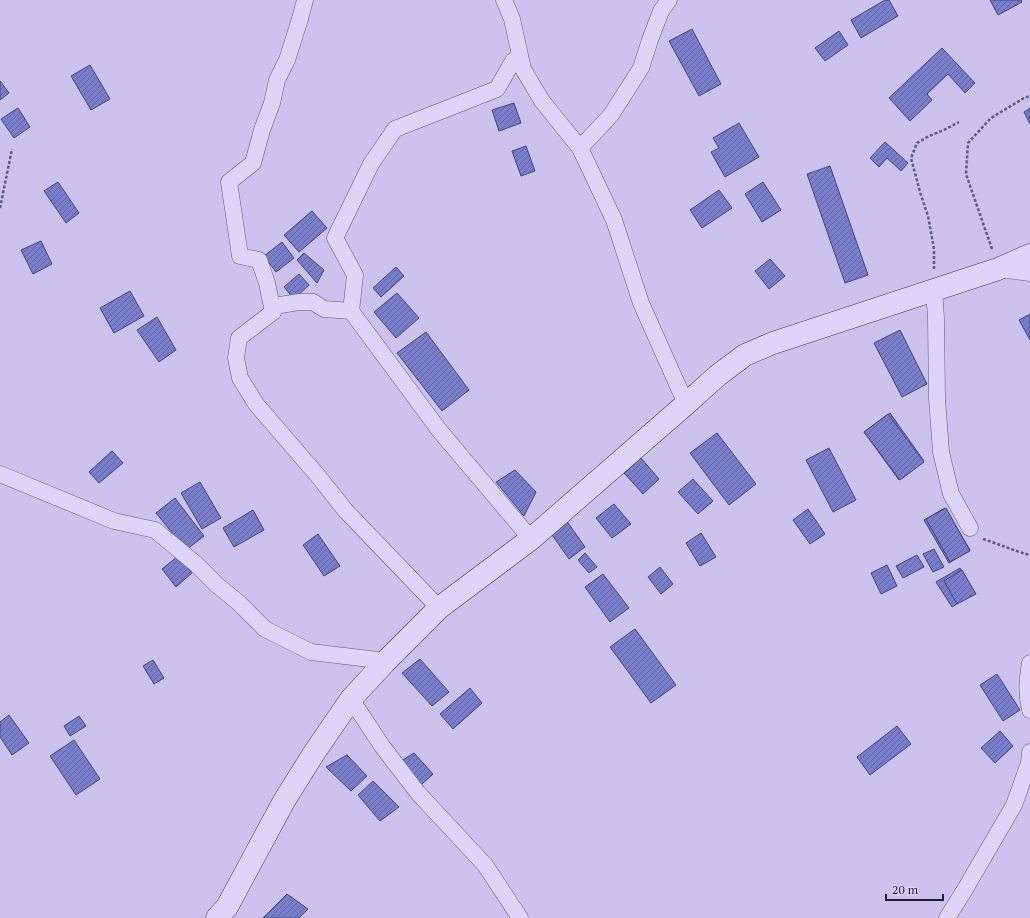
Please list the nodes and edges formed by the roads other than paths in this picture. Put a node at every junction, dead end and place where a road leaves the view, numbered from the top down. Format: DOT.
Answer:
graph roads {
  1 [pos="305,0"];
  2 [pos="504,0"];
  3 [pos="669,0"];
  4 [pos="513,61"];
  5 [pos="580,148"];
  6 [pos="1030,255"];
  7 [pos="998,269"];
  8 [pos="1030,273"];
  9 [pos="934,290"];
  10 [pos="351,311"];
  11 [pos="274,312"];
  12 [pos="686,404"];
  13 [pos="0,474"];
  14 [pos="970,528"];
  15 [pos="531,538"];
  16 [pos="439,608"];
  17 [pos="386,660"];
  18 [pos="1030,664"];
  19 [pos="351,700"];
  20 [pos="1030,710"];
  21 [pos="1030,752"];
  22 [pos="217,918"];
  23 [pos="520,918"];
  24 [pos="947,918"];
  1 -- 11 [label="street"];
  2 -- 5 [label="street"];
  3 -- 5 [label="street"];
  4 -- 10 [label="street"];
  5 -- 12 [label="street"];
  6 -- 7 [label="street"];
  7 -- 8 [label="street"];
  7 -- 9 [label="street"];
  9 -- 12 [label="street"];
  9 -- 14 [label="street"];
  10 -- 11 [label="street"];
  10 -- 15 [label="street"];
  11 -- 16 [label="street"];
  12 -- 15 [label="street"];
  13 -- 17 [label="street"];
  15 -- 16 [label="street"];
  16 -- 17 [label="street"];
  17 -- 19 [label="street"];
  18 -- 20 [label="street"];
  19 -- 22 [label="street"];
  19 -- 23 [label="street"];
  21 -- 24 [label="street"];
}
